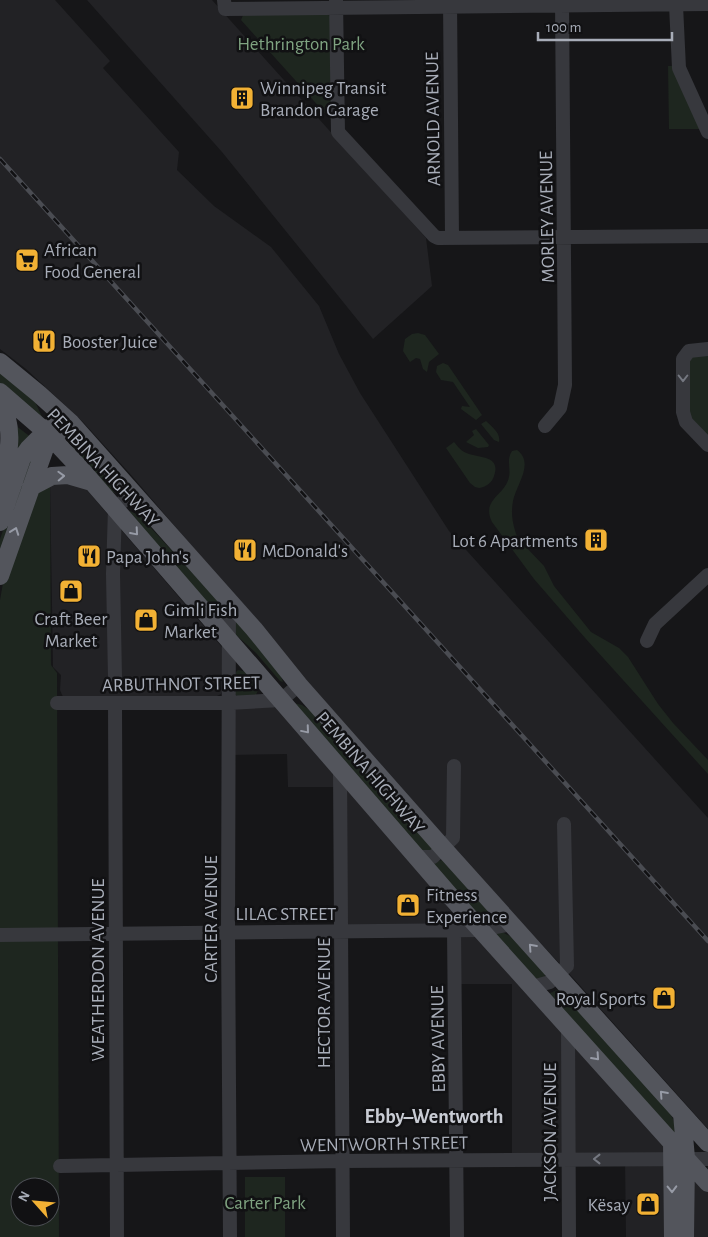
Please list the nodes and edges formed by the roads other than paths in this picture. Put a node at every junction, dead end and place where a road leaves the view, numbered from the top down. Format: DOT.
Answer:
graph roads {
  1 [pos="562,3"];
  2 [pos="224,4"];
  3 [pos="336,4"];
  4 [pos="450,4"];
  5 [pos="708,4"];
  6 [pos="674,5"];
  7 [pos="708,132"];
  8 [pos="708,236"];
  9 [pos="565,237"];
  10 [pos="452,238"];
  11 [pos="708,349"];
  12 [pos="0,362"];
  13 [pos="0,392"];
  14 [pos="0,402"];
  15 [pos="66,418"];
  16 [pos="545,426"];
  17 [pos="49,436"];
  18 [pos="708,445"];
  19 [pos="92,482"];
  20 [pos="31,487"];
  21 [pos="134,492"];
  22 [pos="0,493"];
  23 [pos="115,508"];
  24 [pos="0,522"];
  25 [pos="708,575"];
  26 [pos="0,576"];
  27 [pos="229,601"];
  28 [pos="229,639"];
  29 [pos="647,641"];
  30 [pos="115,678"];
  31 [pos="299,685"];
  32 [pos="281,700"];
  33 [pos="58,703"];
  34 [pos="228,703"];
  35 [pos="115,704"];
  36 [pos="454,766"];
  37 [pos="340,769"];
  38 [pos="564,824"];
  39 [pos="443,848"];
  40 [pos="417,857"];
  41 [pos="512,924"];
  42 [pos="454,930"];
  43 [pos="481,930"];
  44 [pos="341,931"];
  45 [pos="228,932"];
  46 [pos="116,934"];
  47 [pos="0,935"];
  48 [pos="557,975"];
  49 [pos="532,987"];
  50 [pos="568,1026"];
  51 [pos="682,1114"];
  52 [pos="708,1143"];
  53 [pos="679,1158"];
  54 [pos="568,1159"];
  55 [pos="708,1159"];
  56 [pos="343,1161"];
  57 [pos="456,1161"];
  58 [pos="230,1163"];
  59 [pos="117,1165"];
  60 [pos="60,1166"];
  61 [pos="708,1183"];
  62 [pos="117,1237"];
  63 [pos="230,1237"];
  64 [pos="343,1237"];
  65 [pos="457,1237"];
  66 [pos="569,1237"];
  67 [pos="673,1237"];
  68 [pos="685,1237"];
  1 -- 4 [label="street"];
  1 -- 6 [label="street"];
  1 -- 9 [label="street, MORLEY AVENUE"];
  2 -- 3 [label="street"];
  3 -- 4 [label="street"];
  3 -- 10 [label="street"];
  4 -- 10 [label="street, ARNOLD AVENUE"];
  5 -- 6 [label="street"];
  6 -- 7 [label="street"];
  8 -- 9 [label="street"];
  9 -- 10 [label="street"];
  9 -- 16 [label="street, MORLEY AVENUE"];
  11 -- 18 [label="street, one-way"];
  12 -- 15 [label="main road, PEMBINA HIGHWAY"];
  13 -- 17 [label="main road, PEMBINA HIGHWAY"];
  14 -- 22 [label="main road"];
  15 -- 17 [label="main road"];
  15 -- 21 [label="main road, PEMBINA HIGHWAY"];
  17 -- 19 [label="main road, PEMBINA HIGHWAY"];
  17 -- 20 [label="main road"];
  17 -- 24 [label="main road"];
  20 -- 19 [label="main road, one-way"];
  19 -- 23 [label="main road, PEMBINA HIGHWAY"];
  26 -- 20 [label="main road, one-way"];
  21 -- 23 [label="street"];
  21 -- 27 [label="main road, PEMBINA HIGHWAY"];
  23 -- 28 [label="main road, PEMBINA HIGHWAY, one-way"];
  23 -- 30 [label="street"];
  25 -- 29 [label="street"];
  27 -- 28 [label="street, CARTER AVENUE"];
  27 -- 31 [label="main road, PEMBINA HIGHWAY"];
  28 -- 32 [label="main road, PEMBINA HIGHWAY"];
  28 -- 34 [label="street, CARTER AVENUE"];
  31 -- 32 [label="street, ARBUTHNOT STREET"];
  31 -- 39 [label="main road, PEMBINA HIGHWAY"];
  32 -- 34 [label="street, ARBUTHNOT STREET"];
  32 -- 37 [label="main road, PEMBINA HIGHWAY, one-way"];
  33 -- 35 [label="street, ARBUTHNOT STREET"];
  34 -- 35 [label="street, ARBUTHNOT STREET"];
  34 -- 45 [label="street, CARTER AVENUE"];
  35 -- 46 [label="street, WEATHERDON AVENUE"];
  36 -- 39 [label="street"];
  37 -- 40 [label="main road, PEMBINA HIGHWAY"];
  37 -- 44 [label="street, HECTOR AVENUE"];
  38 -- 48 [label="street"];
  39 -- 40 [label="street"];
  39 -- 41 [label="main road, PEMBINA HIGHWAY"];
  40 -- 43 [label="main road, PEMBINA HIGHWAY"];
  41 -- 43 [label="street, LILAC STREET"];
  48 -- 41 [label="main road, PEMBINA HIGHWAY, one-way"];
  42 -- 43 [label="street, LILAC STREET"];
  42 -- 44 [label="street, LILAC STREET"];
  42 -- 57 [label="street, EBBY AVENUE"];
  43 -- 49 [label="main road, PEMBINA HIGHWAY"];
  44 -- 45 [label="street, LILAC STREET"];
  44 -- 56 [label="street, HECTOR AVENUE"];
  45 -- 46 [label="street, LILAC STREET"];
  45 -- 58 [label="street, CARTER AVENUE"];
  46 -- 47 [label="street, LILAC STREET"];
  46 -- 59 [label="street, WEATHERDON AVENUE"];
  48 -- 49 [label="street"];
  51 -- 48 [label="main road, PEMBINA HIGHWAY, one-way"];
  49 -- 50 [label="main road, PEMBINA HIGHWAY"];
  50 -- 53 [label="main road, PEMBINA HIGHWAY, one-way"];
  50 -- 54 [label="street, JACKSON AVENUE"];
  51 -- 52 [label="main road, PEMBINA HIGHWAY"];
  51 -- 53 [label="main road"];
  53 -- 54 [label="street, WENTWORTH STREET, one-way"];
  53 -- 55 [label="street, WENTWORTH STREET"];
  53 -- 61 [label="main road"];
  53 -- 67 [label="main road, one-way"];
  53 -- 68 [label="main road"];
  54 -- 57 [label="street, WENTWORTH STREET"];
  54 -- 66 [label="street, JACKSON AVENUE"];
  56 -- 57 [label="street, WENTWORTH STREET"];
  56 -- 58 [label="street, WENTWORTH STREET"];
  56 -- 64 [label="street, HECTOR AVENUE"];
  57 -- 65 [label="street, EBBY AVENUE"];
  58 -- 59 [label="street, WENTWORTH STREET"];
  58 -- 63 [label="street, CARTER AVENUE"];
  59 -- 60 [label="street, WENTWORTH STREET"];
  59 -- 62 [label="street, WEATHERDON AVENUE"];
}
